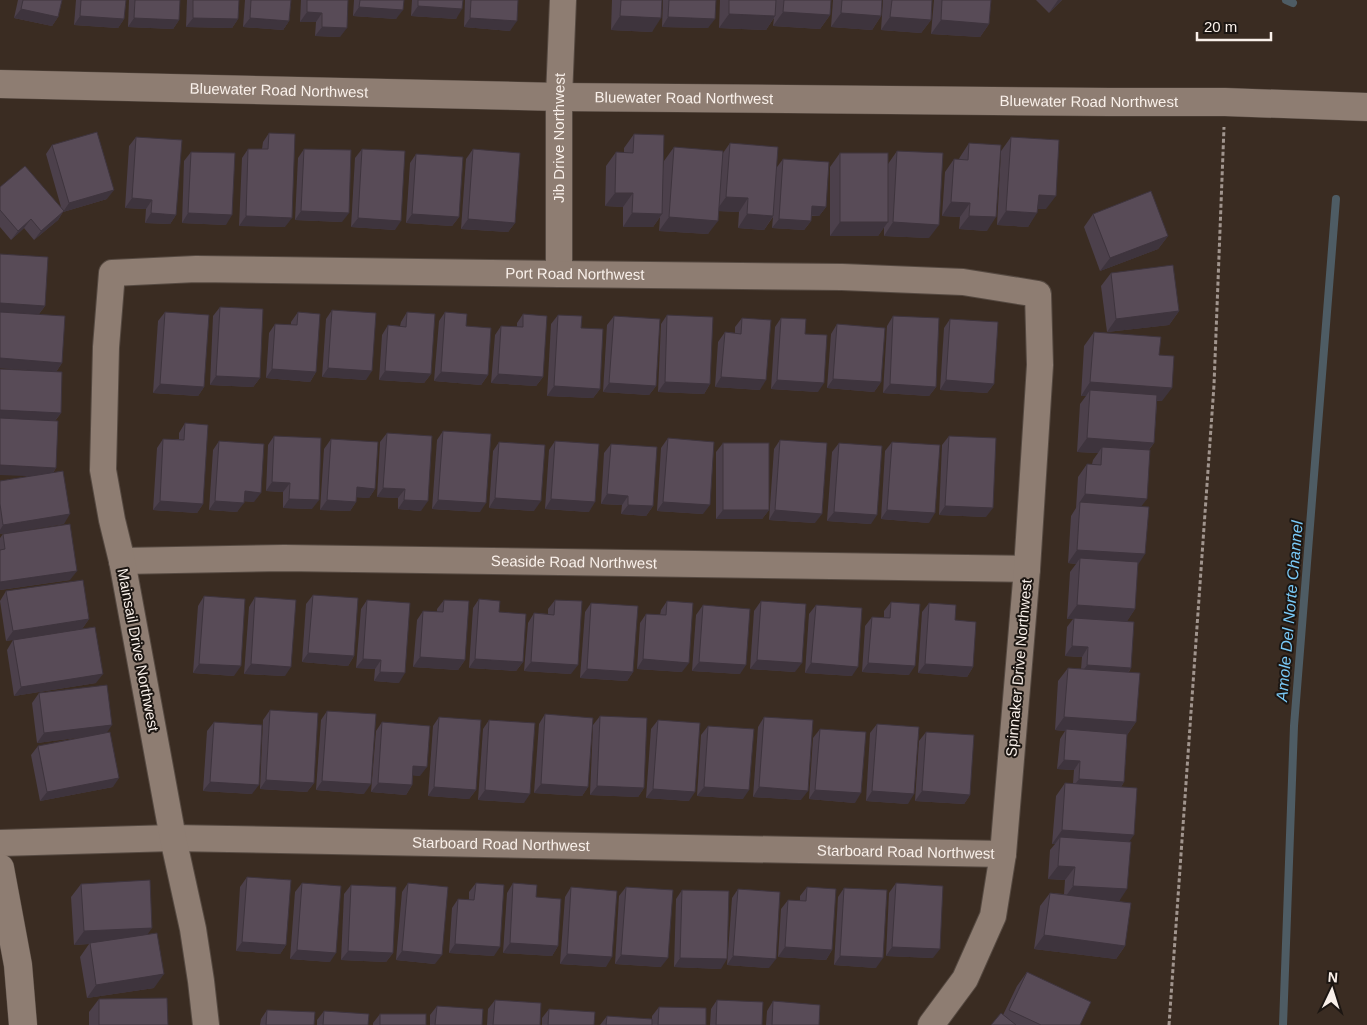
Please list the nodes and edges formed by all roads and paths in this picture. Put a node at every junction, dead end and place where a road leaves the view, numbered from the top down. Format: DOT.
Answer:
graph roads {
  1 [pos="563,0"];
  2 [pos="0,84"];
  3 [pos="559,97"];
  4 [pos="1225,102"];
  5 [pos="1367,107"];
  6 [pos="112,273"];
  7 [pos="559,274"];
  8 [pos="1038,294"];
  9 [pos="122,561"];
  10 [pos="1027,569"];
  11 [pos="173,838"];
  12 [pos="0,843"];
  13 [pos="1004,854"];
  14 [pos="0,868"];
  15 [pos="23,1025"];
  16 [pos="206,1025"];
  17 [pos="931,1025"];
  18 [pos="1169,1025"];
  1 -- 3 [label="street, Jib Drive Northwest"];
  2 -- 3 [label="street, Bluewater Road Northwest"];
  3 -- 4 [label="street, Bluewater Road Northwest"];
  3 -- 7 [label="street, Jib Drive Northwest"];
  4 -- 5 [label="street, Bluewater Road Northwest"];
  4 -- 18 [label="path"];
  6 -- 7 [label="street, Port Road Northwest"];
  6 -- 9 [label="street, Mainsail Drive Northwest"];
  7 -- 8 [label="street, Port Road Northwest"];
  8 -- 10 [label="street, Spinnaker Drive Northwest"];
  9 -- 10 [label="street, Seaside Road Northwest"];
  9 -- 11 [label="street, Mainsail Drive Northwest"];
  10 -- 13 [label="street, Spinnaker Drive Northwest"];
  11 -- 12 [label="street, Starboard Road Northwest"];
  11 -- 13 [label="street, Starboard Road Northwest"];
  11 -- 16 [label="street, Mainsail Drive Northwest"];
  13 -- 17 [label="street, Spinnaker Drive Northwest"];
  14 -- 15 [label="street"];
}
